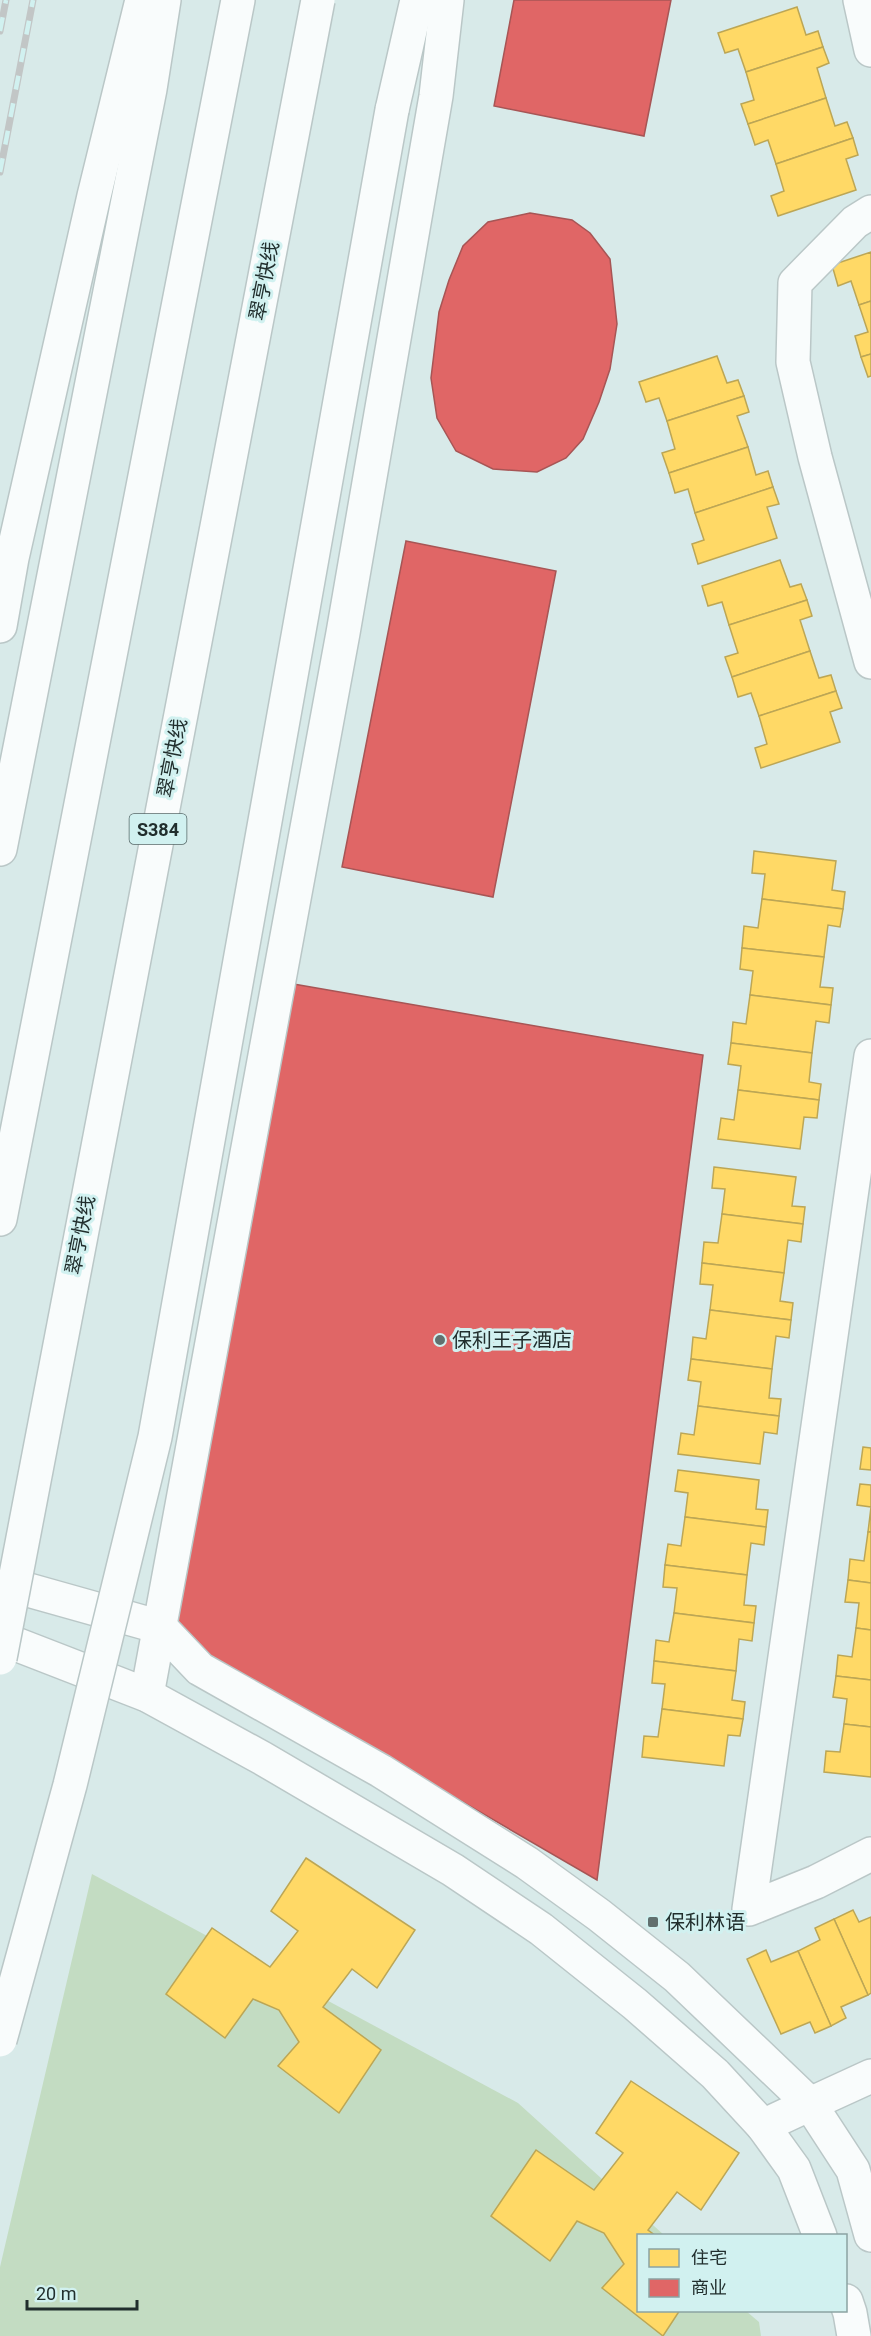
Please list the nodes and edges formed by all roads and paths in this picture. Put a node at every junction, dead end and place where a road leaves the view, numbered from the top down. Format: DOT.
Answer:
graph roads {
  1 [pos="142,0"];
  2 [pos="164,0"];
  3 [pos="238,0"];
  4 [pos="318,0"];
  5 [pos="417,0"];
  6 [pos="447,0"];
  7 [pos="860,0"];
  8 [pos="871,50"];
  9 [pos="871,212"];
  10 [pos="0,626"];
  11 [pos="871,662"];
  12 [pos="0,849"];
  13 [pos="871,1056"];
  14 [pos="0,1219"];
  15 [pos="0,1582"];
  16 [pos="160,1627"];
  17 [pos="0,1638"];
  18 [pos="0,1658"];
  19 [pos="147,1695"];
  20 [pos="871,1854"];
  21 [pos="0,2040"];
  22 [pos="871,2076"];
  23 [pos="810,2104"];
  24 [pos="763,2126"];
  25 [pos="820,2234"];
  26 [pos="871,2235"];
  27 [pos="847,2304"];
  28 [pos="854,2336"];
  1 -- 10 [label="main road"];
  2 -- 12 [label="main road"];
  3 -- 14 [label="main road"];
  4 -- 18 [label="main road, 翠亨快线 / S384, bridge"];
  5 -- 21 [label="main road, bridge"];
  6 -- 16 [label="main road"];
  7 -- 8 [label="main road"];
  9 -- 11 [label="main road"];
  13 -- 20 [label="main road"];
  15 -- 16 [label="main road"];
  16 -- 19 [label="main road"];
  16 -- 23 [label="main road"];
  17 -- 19 [label="main road"];
  19 -- 24 [label="main road"];
  22 -- 23 [label="main road"];
  23 -- 24 [label="main road"];
  23 -- 26 [label="main road"];
  24 -- 25 [label="main road"];
  27 -- 28 [label="main road"];
}
